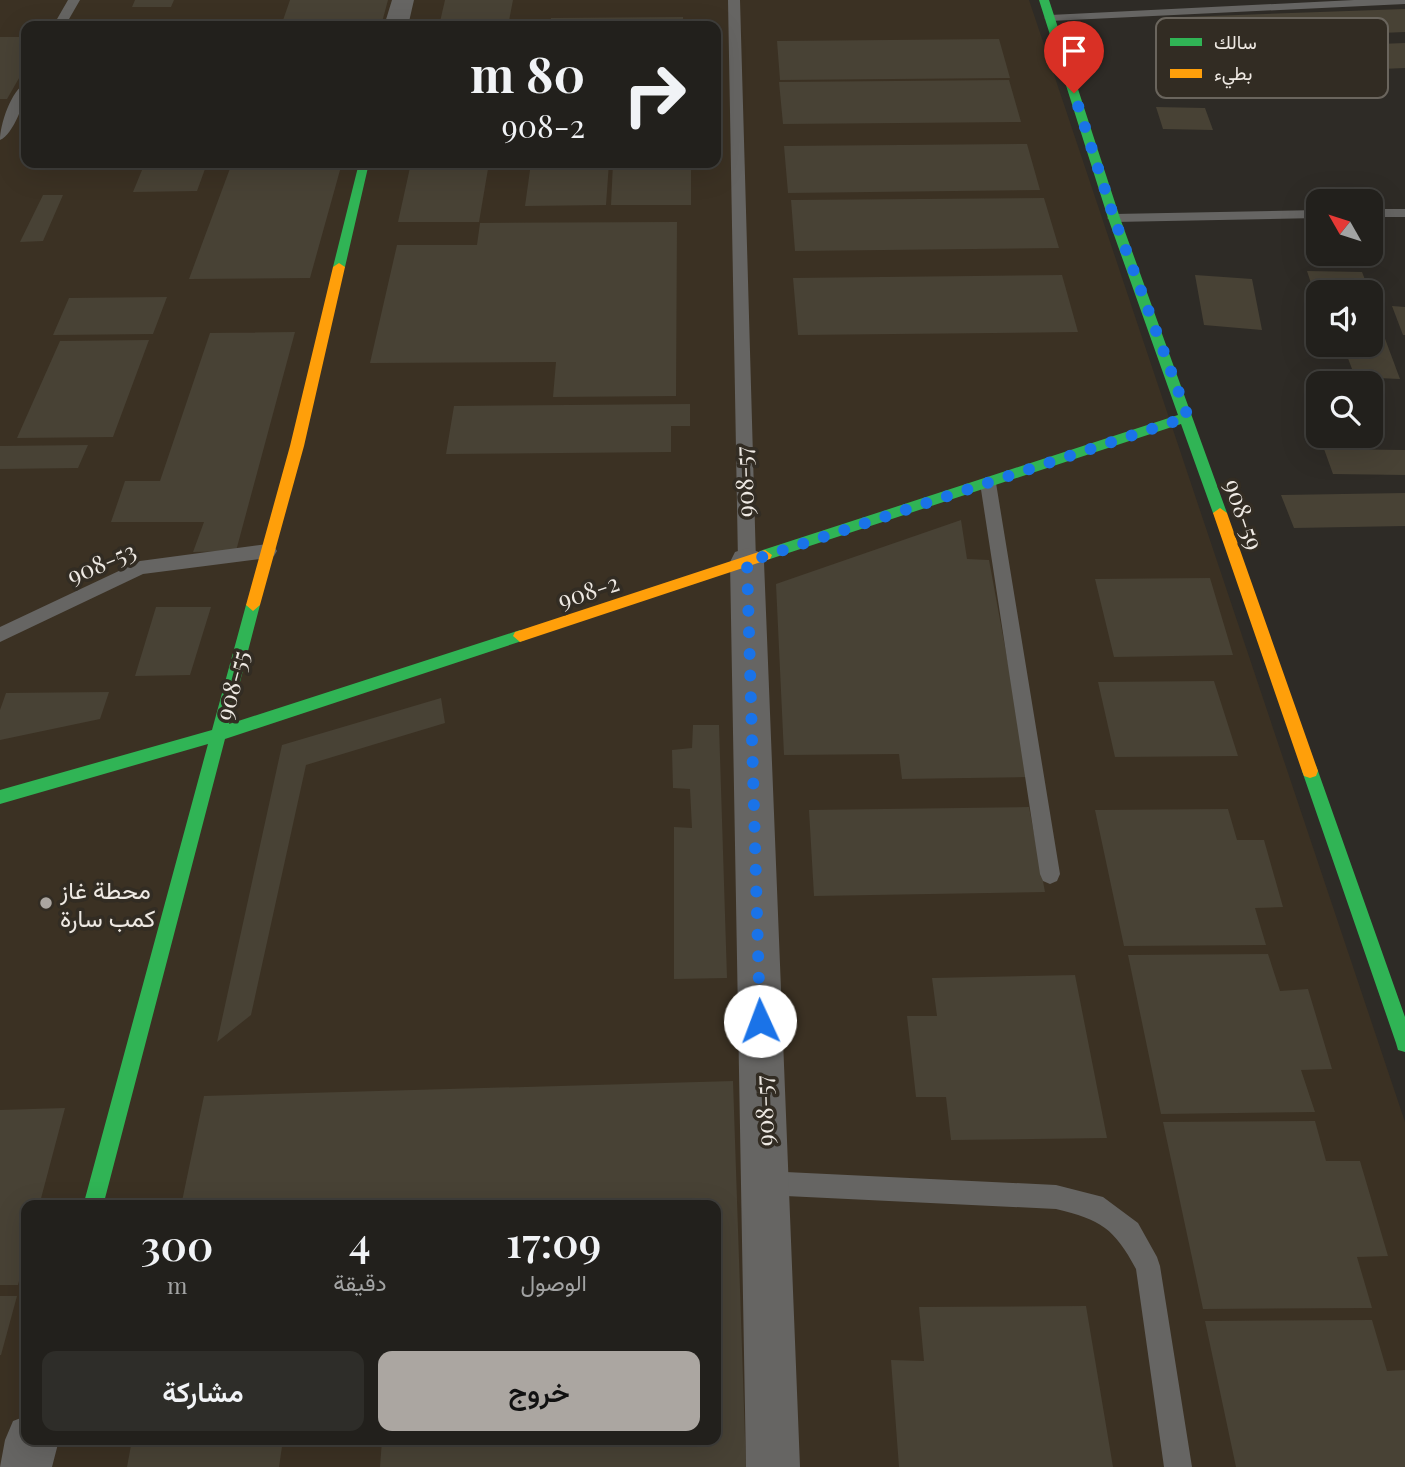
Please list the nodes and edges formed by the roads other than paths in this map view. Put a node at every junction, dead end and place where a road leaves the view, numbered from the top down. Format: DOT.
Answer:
graph roads {
  1 [pos="74,0"];
  2 [pos="403,0"];
  3 [pos="734,0"];
  4 [pos="1044,0"];
  5 [pos="1405,1"];
  6 [pos="1050,18"];
  7 [pos="63,21"];
  8 [pos="397,21"];
  9 [pos="21,96"];
  10 [pos="0,136"];
  11 [pos="363,168"];
  12 [pos="1405,213"];
  13 [pos="1306,214"];
  14 [pos="1383,214"];
  15 [pos="1114,218"];
  16 [pos="1188,417"];
  17 [pos="988,483"];
  18 [pos="268,551"];
  19 [pos="747,562"];
  20 [pos="0,635"];
  21 [pos="217,735"];
  22 [pos="0,797"];
  23 [pos="1050,874"];
  24 [pos="1405,1043"];
  25 [pos="765,1183"];
  26 [pos="95,1200"];
  27 [pos="31,1445"];
  28 [pos="25,1467"];
  29 [pos="773,1467"];
  30 [pos="1178,1467"];
  1 -- 7 [label="lane"];
  2 -- 8 [label="street"];
  3 -- 19 [label="lane, 908-57"];
  4 -- 6 [label="street, 908-59"];
  5 -- 6 [label="lane"];
  6 -- 15 [label="street, 908-59"];
  9 -- 10 [label="lane"];
  11 -- 18 [label="street, 908-55"];
  12 -- 14 [label="lane"];
  13 -- 15 [label="lane"];
  15 -- 16 [label="street, 908-59"];
  16 -- 17 [label="street, 908-2"];
  16 -- 24 [label="street, 908-59"];
  17 -- 19 [label="street, 908-2"];
  17 -- 23 [label="lane"];
  18 -- 20 [label="lane, 908-53"];
  18 -- 21 [label="street, 908-55"];
  19 -- 21 [label="street, 908-2"];
  19 -- 25 [label="street, 908-57"];
  21 -- 22 [label="street, 908-2"];
  21 -- 26 [label="street, 908-55"];
  25 -- 29 [label="street, 908-57"];
  25 -- 30 [label="lane"];
  27 -- 28 [label="street"];
}
